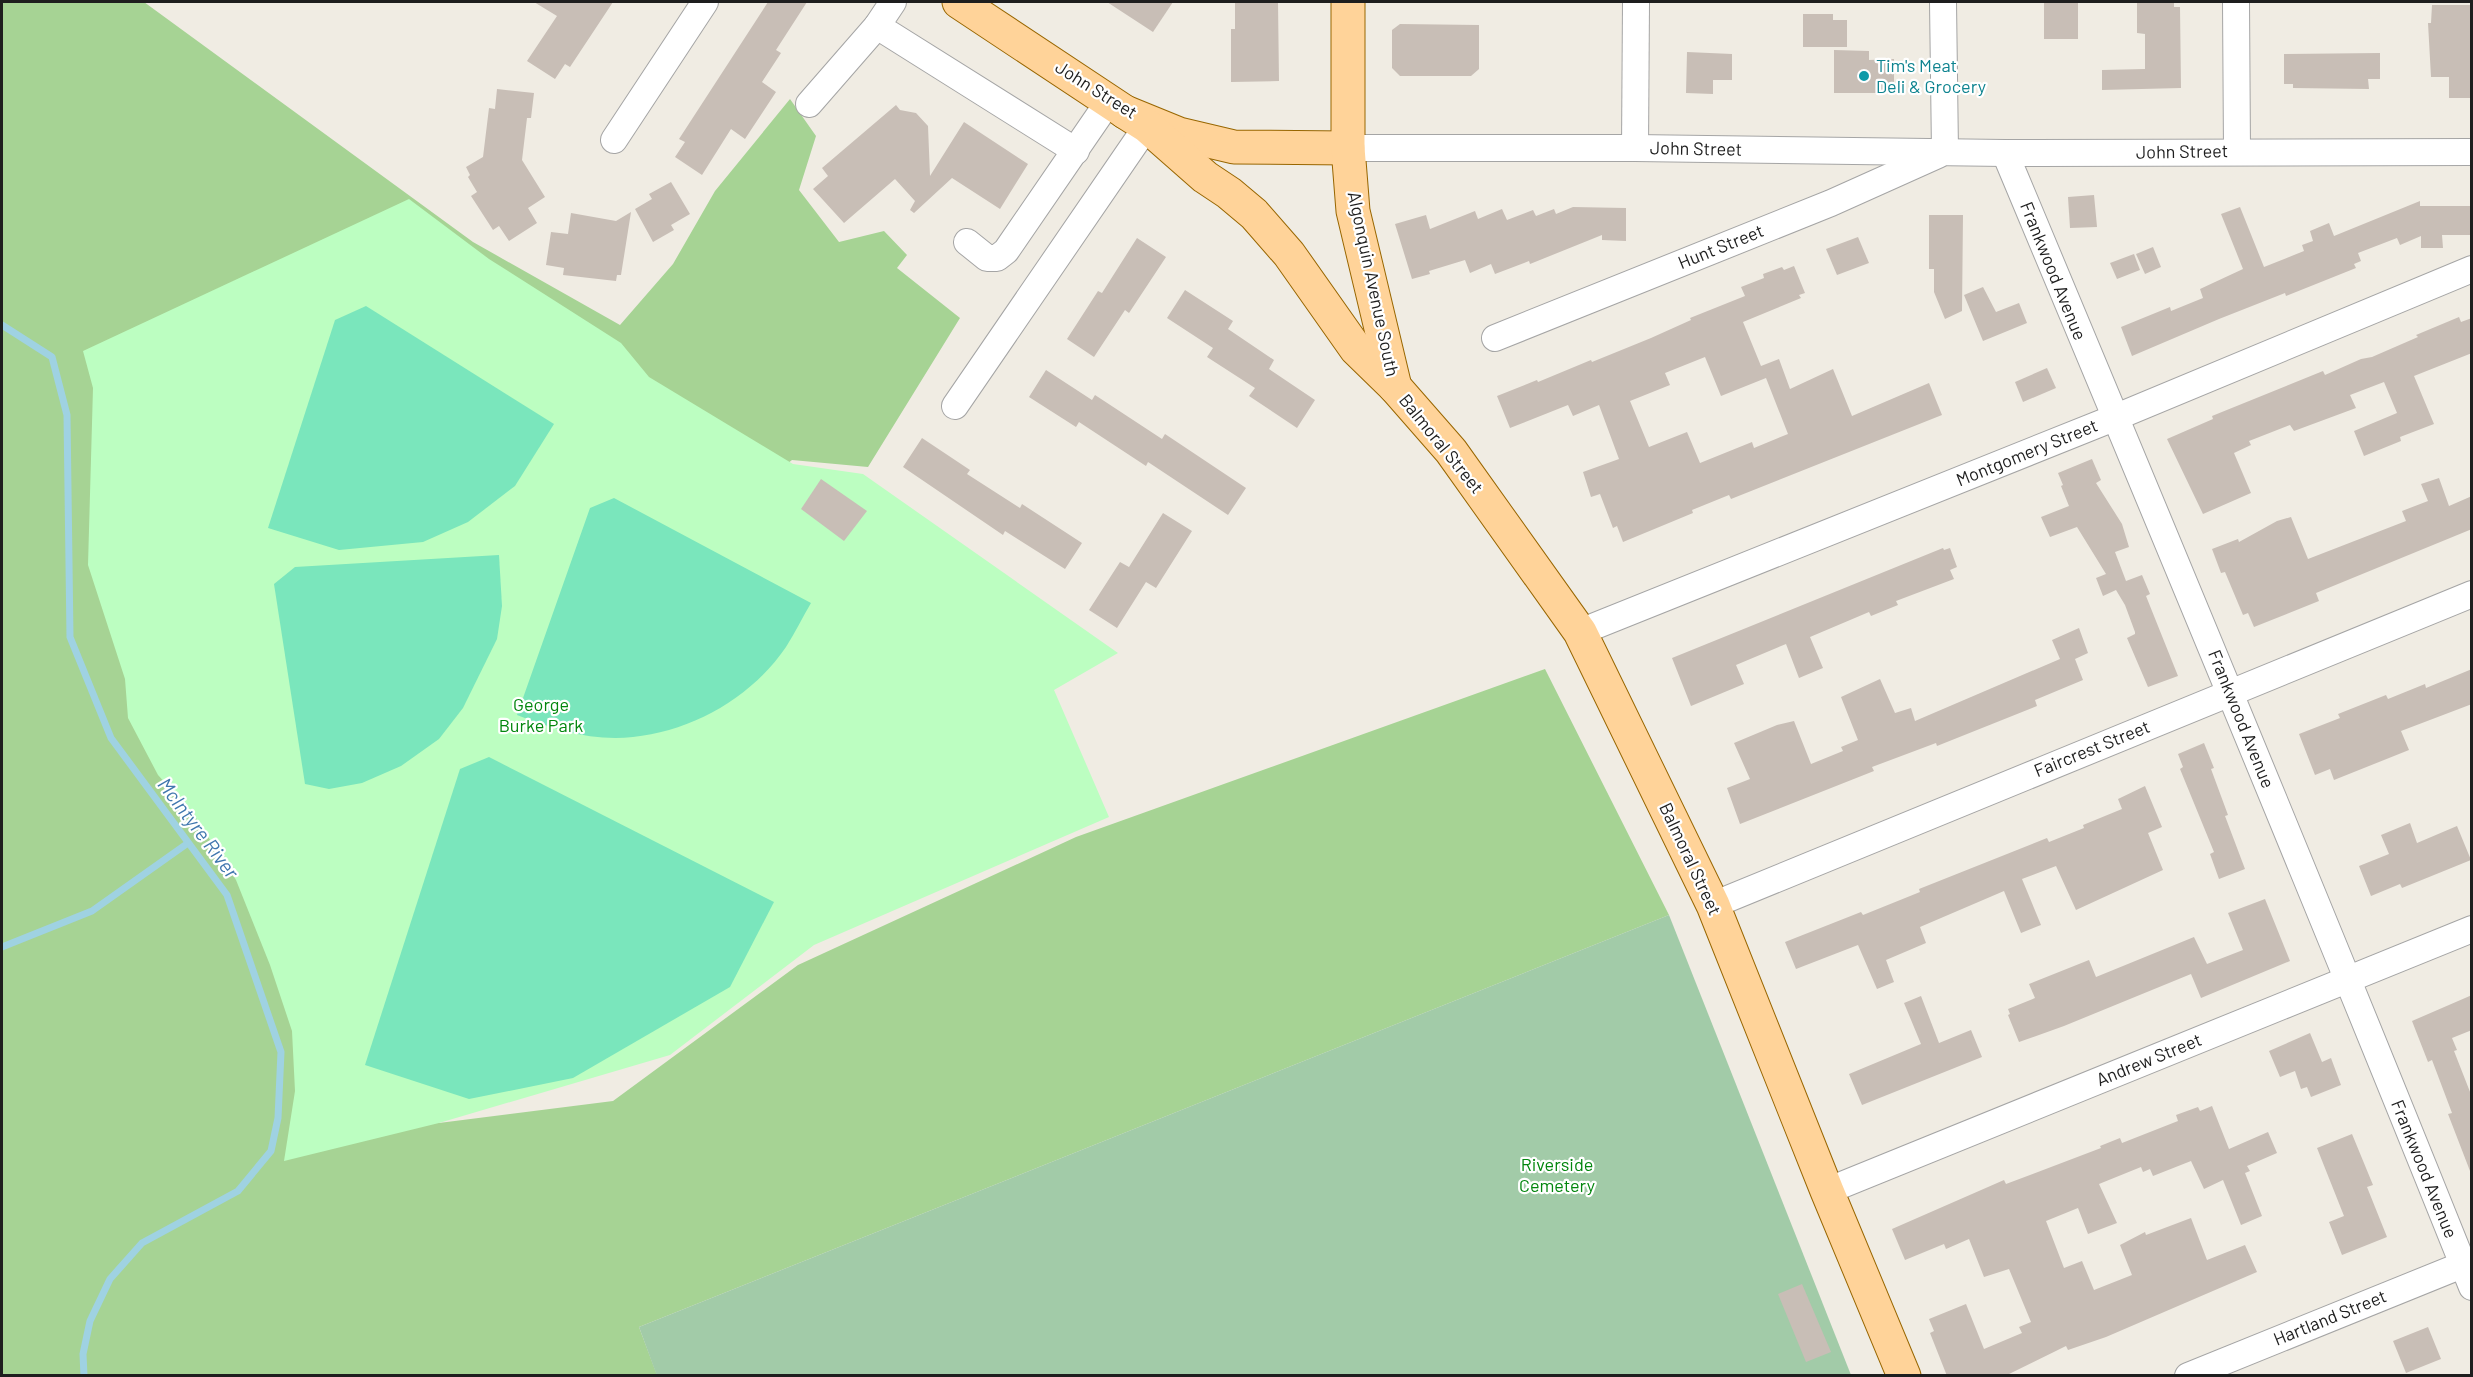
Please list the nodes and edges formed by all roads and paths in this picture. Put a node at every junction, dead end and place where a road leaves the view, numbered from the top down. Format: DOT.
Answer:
graph roads {
  1 [pos="705,2"];
  2 [pos="893,2"];
  3 [pos="959,2"];
  4 [pos="1348,2"];
  5 [pos="1636,2"];
  6 [pos="1942,2"];
  7 [pos="2236,2"];
  8 [pos="878,26"];
  9 [pos="809,104"];
  10 [pos="1127,113"];
  11 [pos="614,140"];
  12 [pos="1348,148"];
  13 [pos="1635,148"];
  14 [pos="1076,151"];
  15 [pos="2237,151"];
  16 [pos="1945,152"];
  17 [pos="2472,152"];
  18 [pos="2005,153"];
  19 [pos="966,242"];
  20 [pos="2472,269"];
  21 [pos="1495,338"];
  22 [pos="1395,387"];
  23 [pos="955,406"];
  24 [pos="2114,418"];
  25 [pos="2472,594"];
  26 [pos="1580,632"];
  27 [pos="2231,691"];
  28 [pos="1713,905"];
  29 [pos="2472,929"];
  30 [pos="2347,979"];
  31 [pos="1827,1191"];
  32 [pos="2469,1271"];
  33 [pos="1904,1376"];
  34 [pos="2188,1376"];
  1 -- 11 [label="street"];
  2 -- 8 [label="street"];
  3 -- 10 [label="main road, John Street"];
  4 -- 12 [label="main road, Algonquin Avenue South"];
  5 -- 13 [label="street"];
  6 -- 16 [label="street"];
  7 -- 15 [label="street"];
  8 -- 9 [label="street"];
  8 -- 14 [label="street"];
  10 -- 12 [label="main road, John Street"];
  10 -- 14 [label="street"];
  10 -- 22 [label="main road, Balmoral Street"];
  10 -- 23 [label="street"];
  12 -- 13 [label="street, John Street"];
  12 -- 22 [label="main road, Algonquin Avenue South"];
  13 -- 16 [label="street, John Street"];
  14 -- 19 [label="street"];
  15 -- 17 [label="street, John Street"];
  15 -- 18 [label="street, John Street"];
  16 -- 18 [label="street, John Street"];
  16 -- 21 [label="street, Hunt Street"];
  18 -- 24 [label="street, Frankwood Avenue"];
  20 -- 24 [label="street, Montgomery Street"];
  22 -- 26 [label="main road, Balmoral Street"];
  24 -- 26 [label="street, Montgomery Street"];
  24 -- 27 [label="street, Frankwood Avenue"];
  25 -- 27 [label="street, Faircrest Street"];
  26 -- 28 [label="main road, Balmoral Street"];
  27 -- 28 [label="street, Faircrest Street"];
  27 -- 30 [label="street, Frankwood Avenue"];
  28 -- 31 [label="main road, Balmoral Street"];
  29 -- 30 [label="street, Andrew Street"];
  30 -- 31 [label="street, Andrew Street"];
  30 -- 32 [label="street, Frankwood Avenue"];
  31 -- 33 [label="main road, Balmoral Street"];
  32 -- 34 [label="street, Hartland Street"];
}
